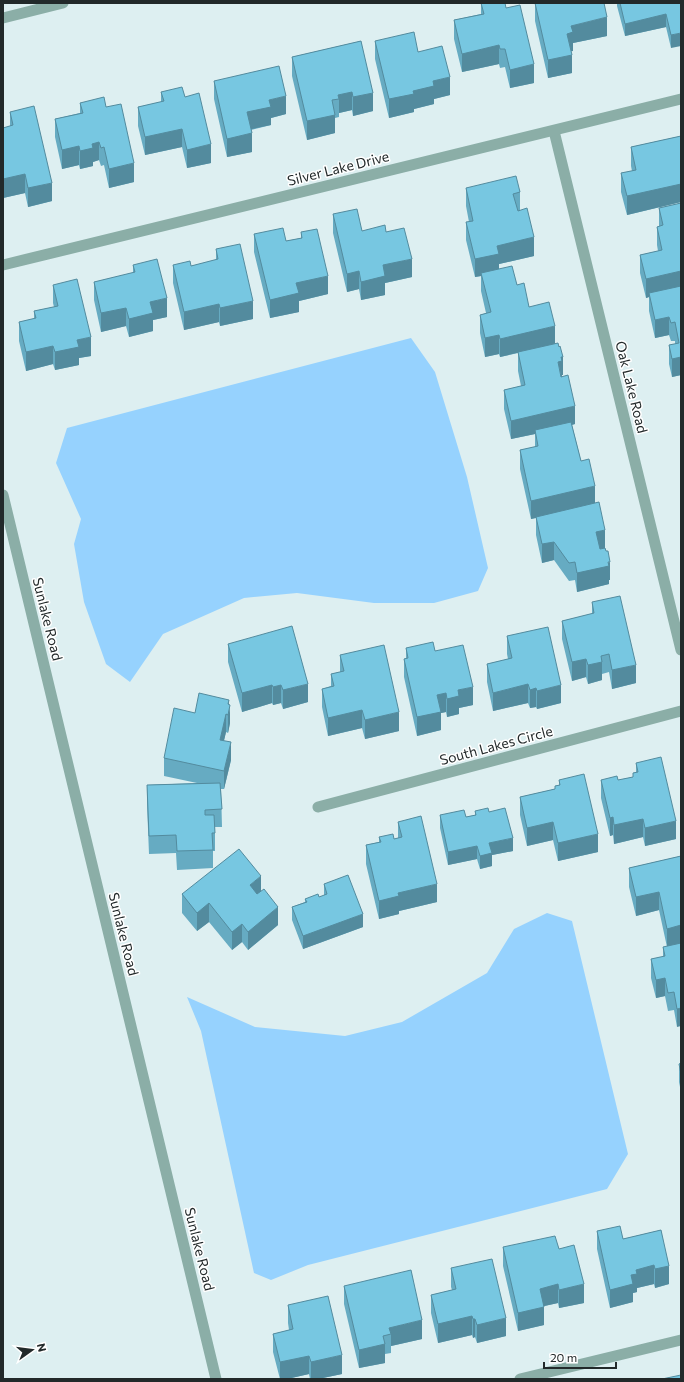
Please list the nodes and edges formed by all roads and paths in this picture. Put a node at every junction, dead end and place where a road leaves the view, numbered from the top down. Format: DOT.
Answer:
graph roads {
  1 [pos="63,3"];
  2 [pos="3,18"];
  3 [pos="681,99"];
  4 [pos="554,130"];
  5 [pos="3,266"];
  6 [pos="3,495"];
  7 [pos="681,650"];
  8 [pos="681,711"];
  9 [pos="318,807"];
  10 [pos="681,1340"];
  11 [pos="216,1379"];
  12 [pos="520,1379"];
  1 -- 2 [label="street"];
  3 -- 4 [label="street, Silver Lake Drive"];
  4 -- 5 [label="street, Silver Lake Drive"];
  4 -- 7 [label="street, Oak Lake Road"];
  6 -- 11 [label="street, Sunlake Road"];
  8 -- 9 [label="street, South Lakes Circle"];
  10 -- 12 [label="street"];
}
